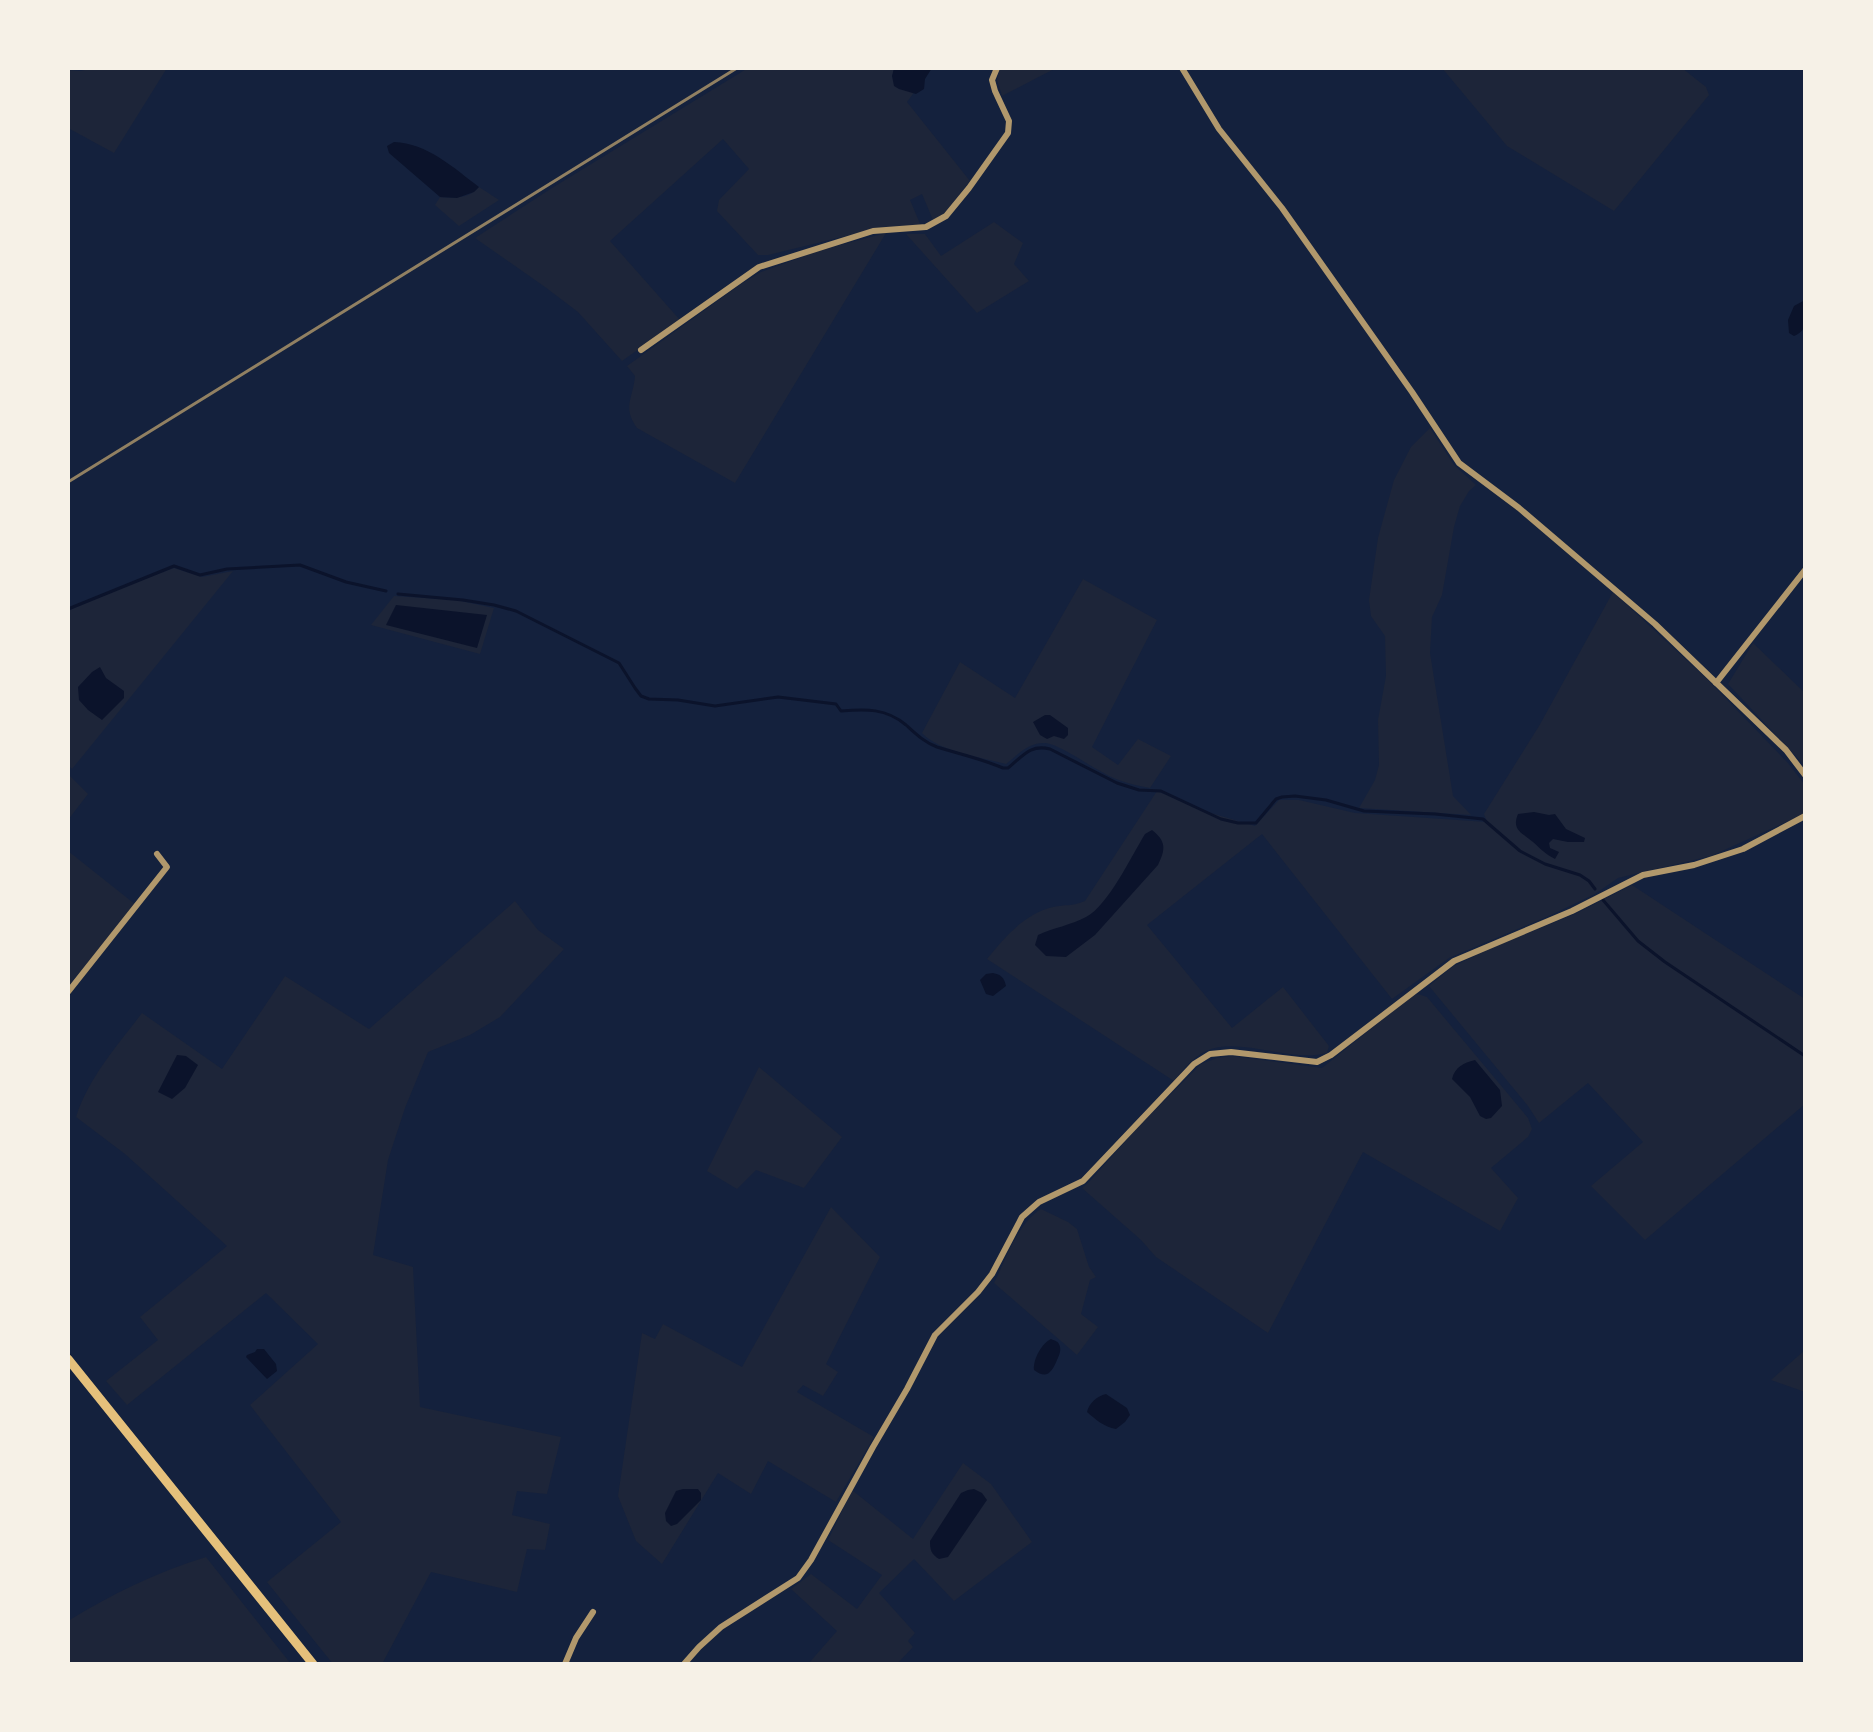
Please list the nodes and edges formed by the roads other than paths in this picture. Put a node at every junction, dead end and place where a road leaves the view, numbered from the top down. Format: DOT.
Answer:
graph roads {
  1 [pos="997,68"];
  2 [pos="1182,68"];
  3 [pos="641,350"];
  4 [pos="1805,570"];
  5 [pos="1716,683"];
  6 [pos="1805,775"];
  7 [pos="1805,816"];
  8 [pos="157,854"];
  9 [pos="68,992"];
  10 [pos="68,1359"];
  11 [pos="593,1612"];
  12 [pos="313,1664"];
  13 [pos="565,1664"];
  14 [pos="684,1664"];
  1 -- 3 [label="street"];
  2 -- 5 [label="street"];
  4 -- 5 [label="street"];
  5 -- 6 [label="street"];
  7 -- 14 [label="street"];
  8 -- 9 [label="street"];
  10 -- 12 [label="main road"];
  11 -- 13 [label="street"];
}
